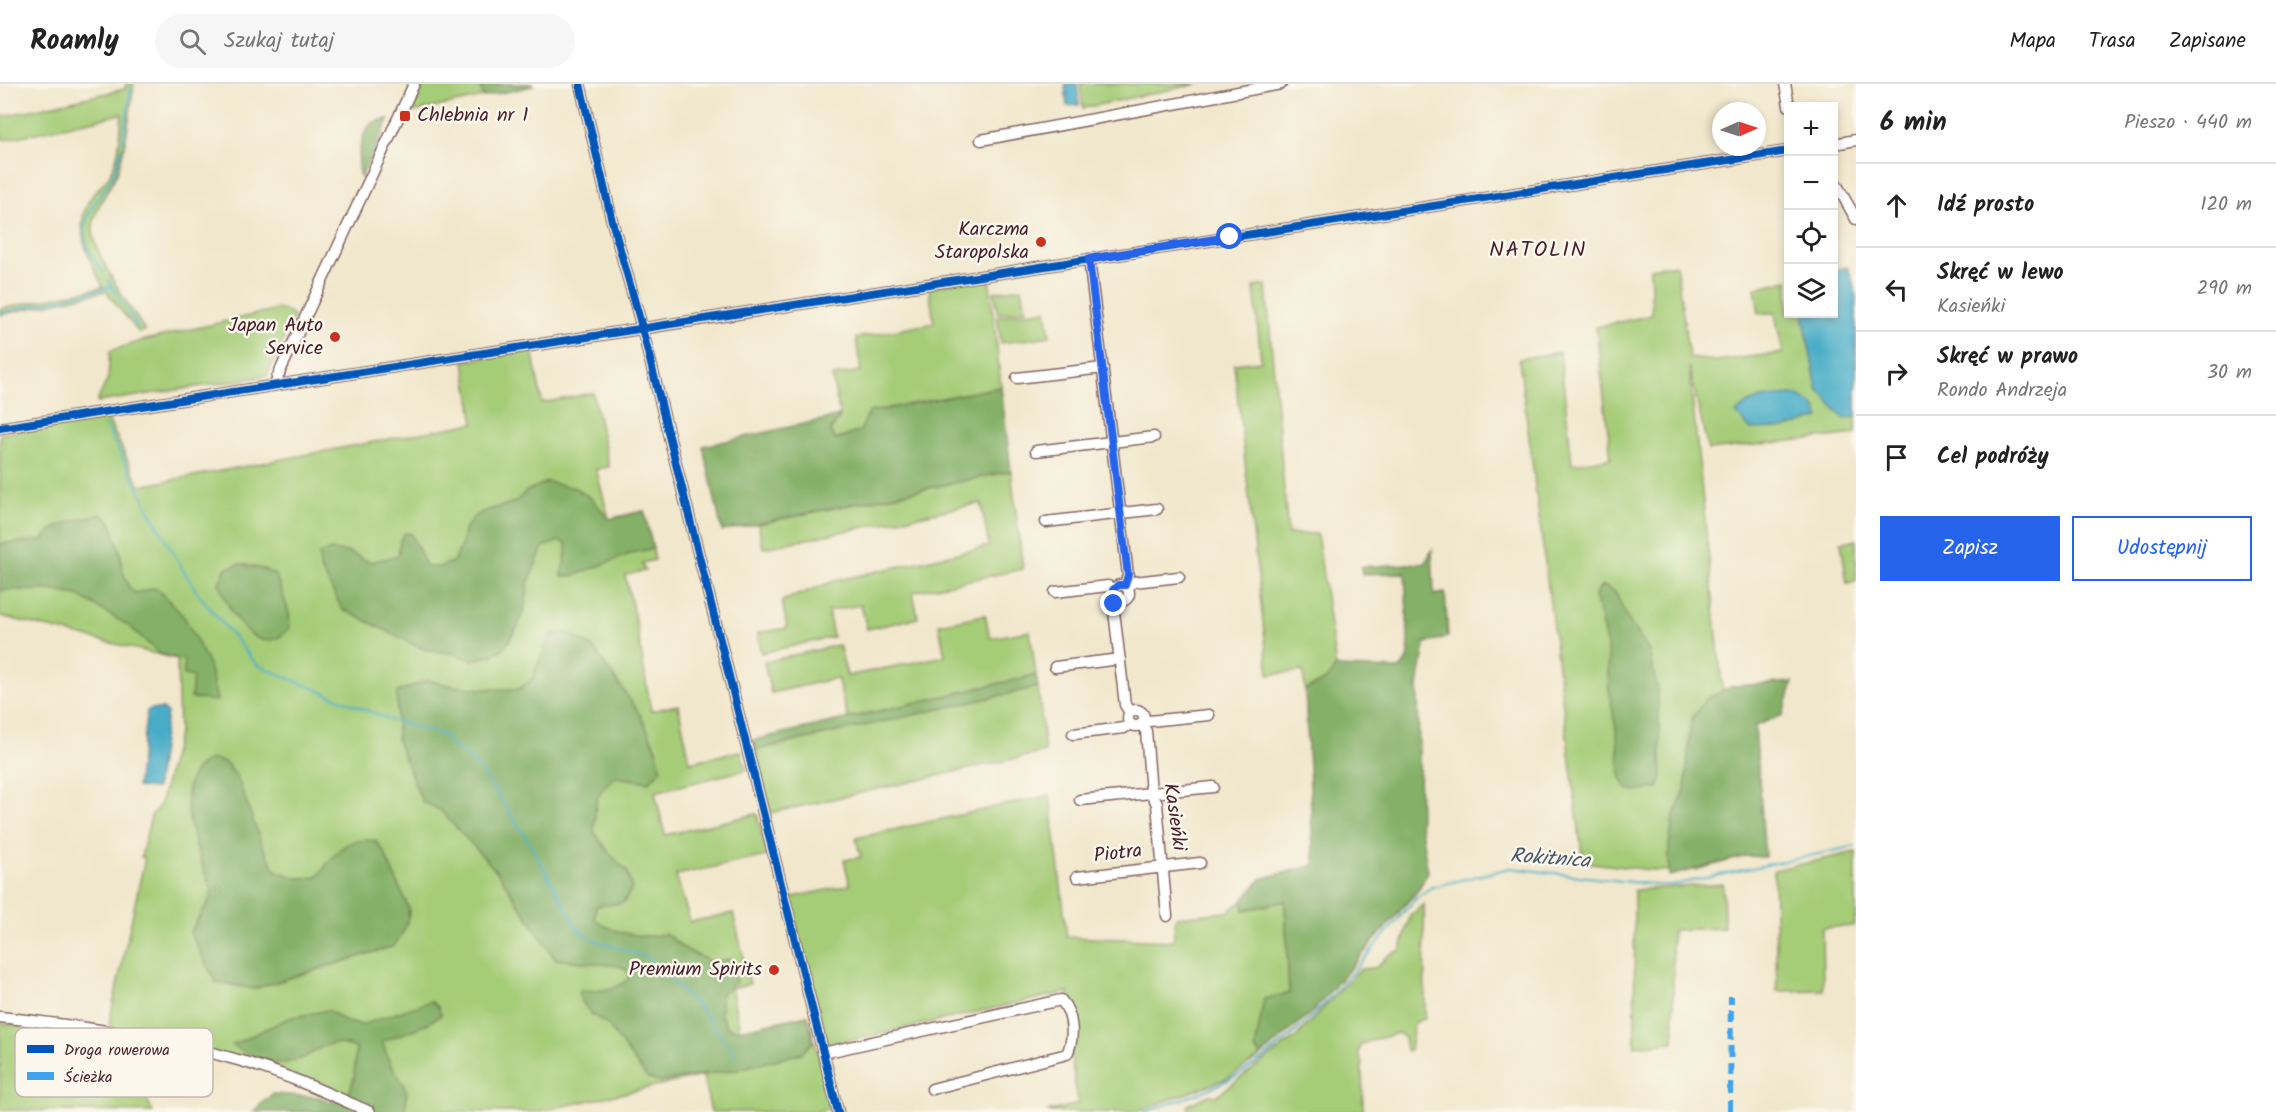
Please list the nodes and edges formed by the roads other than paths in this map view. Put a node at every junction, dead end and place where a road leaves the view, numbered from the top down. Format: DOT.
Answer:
graph roads {
  1 [pos="414,84"];
  2 [pos="580,84"];
  3 [pos="1281,84"];
  4 [pos="1785,84"];
  5 [pos="1788,102"];
  6 [pos="981,140"];
  7 [pos="1856,140"];
  8 [pos="1838,143"];
  9 [pos="1784,152"];
  10 [pos="1838,188"];
  11 [pos="1856,219"];
  12 [pos="1089,259"];
  13 [pos="642,328"];
  14 [pos="1103,368"];
  15 [pos="1017,378"];
  16 [pos="278,385"];
  17 [pos="0,428"];
  18 [pos="1154,437"];
  19 [pos="1111,441"];
  20 [pos="1036,451"];
  21 [pos="1157,508"];
  22 [pos="1120,513"];
  23 [pos="1046,522"];
  24 [pos="1179,577"];
  25 [pos="1126,586"];
  26 [pos="1055,592"];
  27 [pos="1115,595"];
  28 [pos="1120,659"];
  29 [pos="1055,667"];
  30 [pos="1209,715"];
  31 [pos="1138,723"];
  32 [pos="1072,734"];
  33 [pos="1213,786"];
  34 [pos="1151,792"];
  35 [pos="1080,800"];
  36 [pos="1200,863"];
  37 [pos="1163,867"];
  38 [pos="1077,877"];
  39 [pos="1167,916"];
  40 [pos="0,1017"];
  41 [pos="88,1028"];
  42 [pos="823,1053"];
  43 [pos="213,1054"];
  44 [pos="932,1089"];
  45 [pos="370,1112"];
  46 [pos="838,1112"];
  1 -- 16 [label="street"];
  2 -- 13 [label="street"];
  3 -- 6 [label="street"];
  4 -- 5 [label="street"];
  7 -- 8 [label="street"];
  9 -- 12 [label="street"];
  10 -- 11 [label="street"];
  12 -- 13 [label="street"];
  12 -- 14 [label="street"];
  13 -- 16 [label="street"];
  13 -- 42 [label="street"];
  14 -- 15 [label="street"];
  14 -- 19 [label="street"];
  16 -- 17 [label="street"];
  18 -- 19 [label="street"];
  19 -- 20 [label="street"];
  19 -- 22 [label="street"];
  21 -- 22 [label="street"];
  22 -- 23 [label="street"];
  22 -- 25 [label="street"];
  24 -- 25 [label="street"];
  25 -- 27 [label="street"];
  26 -- 27 [label="street"];
  27 -- 28 [label="street"];
  28 -- 29 [label="street"];
  28 -- 31 [label="street, Kasieńki"];
  30 -- 31 [label="street"];
  31 -- 32 [label="street"];
  31 -- 34 [label="street, Kasieńki"];
  33 -- 34 [label="street"];
  34 -- 35 [label="street"];
  34 -- 37 [label="street, Kasieńki"];
  36 -- 37 [label="street, Piotra"];
  37 -- 38 [label="street, Piotra"];
  37 -- 39 [label="street, Kasieńki"];
  40 -- 41 [label="street"];
  42 -- 44 [label="street"];
  42 -- 46 [label="street"];
  43 -- 45 [label="street"];
}
